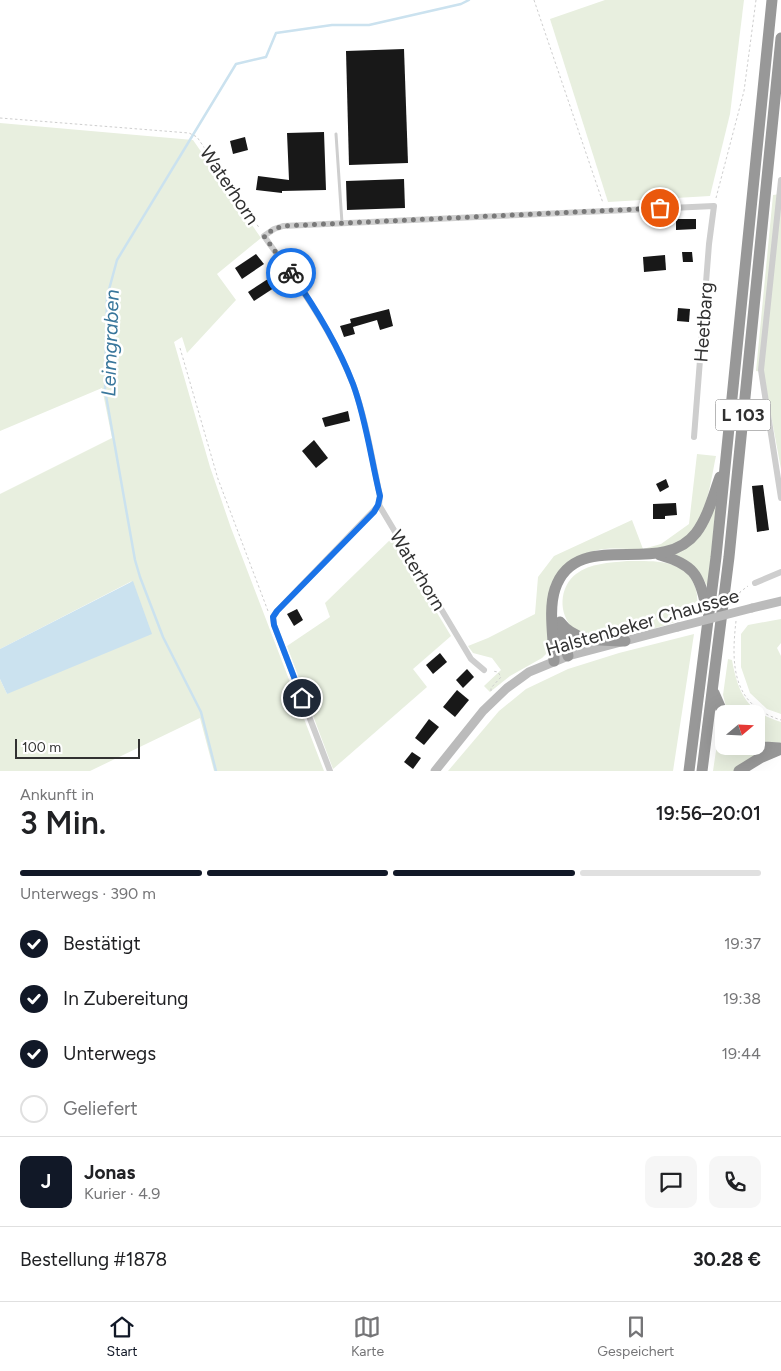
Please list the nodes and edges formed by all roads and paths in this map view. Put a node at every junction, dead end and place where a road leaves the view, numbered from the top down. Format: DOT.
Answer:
graph roads {
  1 [pos="534,0"];
  2 [pos="756,0"];
  3 [pos="772,0"];
  4 [pos="781,38"];
  5 [pos="0,118"];
  6 [pos="336,134"];
  7 [pos="781,180"];
  8 [pos="714,206"];
  9 [pos="606,211"];
  10 [pos="342,224"];
  11 [pos="264,236"];
  12 [pos="180,348"];
  13 [pos="694,438"];
  14 [pos="726,461"];
  15 [pos="781,498"];
  16 [pos="378,505"];
  17 [pos="657,554"];
  18 [pos="781,572"];
  19 [pos="755,583"];
  20 [pos="554,600"];
  21 [pos="781,601"];
  22 [pos="737,610"];
  23 [pos="273,617"];
  24 [pos="736,617"];
  25 [pos="709,618"];
  26 [pos="560,622"];
  27 [pos="625,641"];
  28 [pos="568,656"];
  29 [pos="554,661"];
  30 [pos="484,670"];
  31 [pos="498,672"];
  32 [pos="714,691"];
  33 [pos="492,692"];
  34 [pos="720,705"];
  35 [pos="781,720"];
  36 [pos="765,747"];
  37 [pos="781,749"];
  38 [pos="330,771"];
  39 [pos="435,771"];
  40 [pos="689,771"];
  41 [pos="702,771"];
  42 [pos="739,771"];
  1 -- 9 [label="path"];
  2 -- 8 [label="path"];
  3 -- 14 [label="highway, L 103"];
  4 -- 32 [label="highway, L 103"];
  5 -- 11 [label="path, Waterhorn"];
  6 -- 10 [label="lane"];
  7 -- 15 [label="street"];
  8 -- 9 [label="street"];
  8 -- 13 [label="street, Heetbarg"];
  9 -- 10 [label="street"];
  10 -- 11 [label="street"];
  11 -- 16 [label="street, Waterhorn"];
  12 -- 23 [label="path"];
  14 -- 17 [label="highway, L 103"];
  14 -- 25 [label="highway, L 103"];
  16 -- 23 [label="street"];
  16 -- 30 [label="street, Waterhorn"];
  17 -- 20 [label="highway, L 103"];
  17 -- 25 [label="highway, L 103"];
  18 -- 19 [label="street"];
  19 -- 22 [label="path"];
  20 -- 26 [label="highway"];
  20 -- 29 [label="highway, L 103"];
  21 -- 27 [label="main road, Halstenbeker Chaussee, bridge"];
  23 -- 38 [label="street"];
  24 -- 35 [label="path"];
  25 -- 40 [label="highway, L 103"];
  26 -- 27 [label="highway"];
  26 -- 28 [label="highway"];
  27 -- 28 [label="main road, Halstenbeker Chaussee"];
  28 -- 29 [label="main road, Halstenbeker Chaussee"];
  29 -- 39 [label="main road, Halstenbeker Chaussee"];
  31 -- 33 [label="path"];
  32 -- 34 [label="highway, L 103"];
  32 -- 41 [label="highway, L 103"];
  36 -- 37 [label="highway"];
  37 -- 42 [label="highway"];
}
